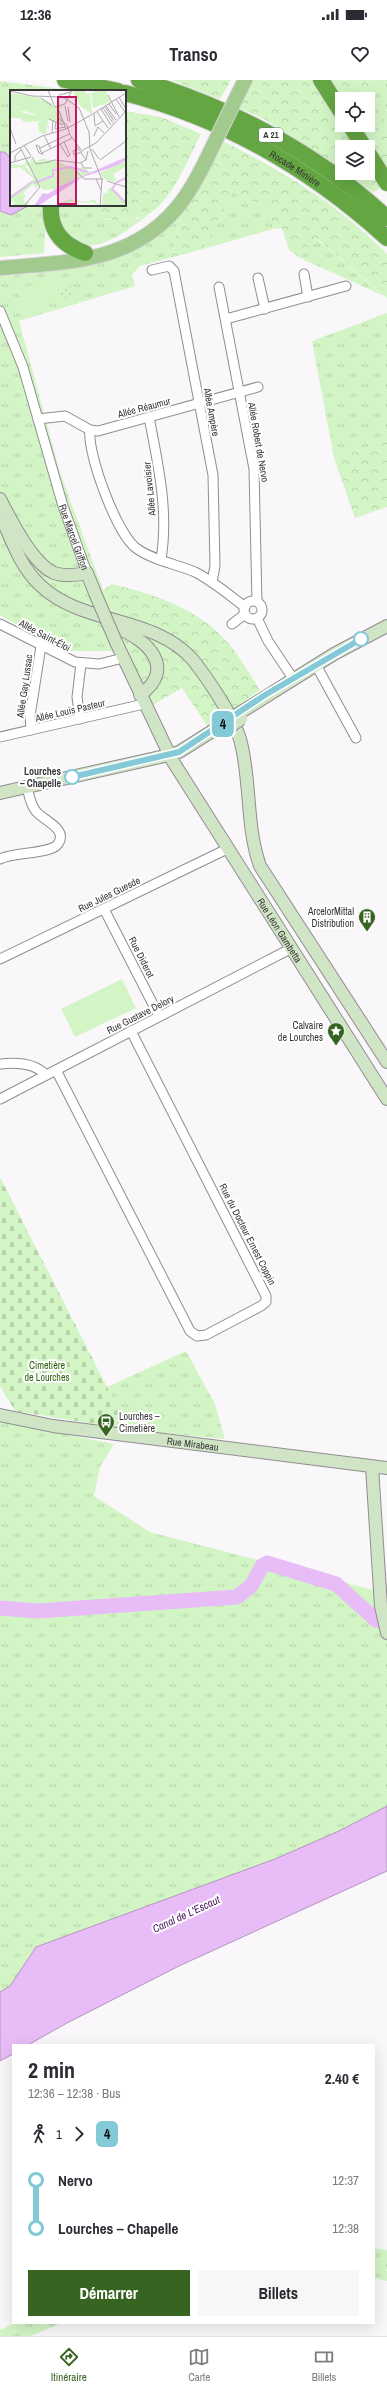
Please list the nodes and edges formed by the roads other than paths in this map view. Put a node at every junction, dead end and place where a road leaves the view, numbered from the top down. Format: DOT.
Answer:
graph roads {
  1 [pos="65,80"];
  2 [pos="139,80"];
  3 [pos="321,80"];
  4 [pos="239,85"];
  5 [pos="113,90"];
  6 [pos="126,93"];
  7 [pos="335,102"];
  8 [pos="126,105"];
  9 [pos="244,139"];
  10 [pos="207,151"];
  11 [pos="375,164"];
  12 [pos="387,183"];
  13 [pos="51,206"];
  14 [pos="387,218"];
  15 [pos="387,238"];
  16 [pos="85,253"];
  17 [pos="0,261"];
  18 [pos="0,268"];
  19 [pos="152,270"];
  20 [pos="304,274"];
  21 [pos="258,278"];
  22 [pos="346,286"];
  23 [pos="219,287"];
  24 [pos="308,297"];
  25 [pos="265,309"];
  26 [pos="0,311"];
  27 [pos="226,319"];
  28 [pos="258,387"];
  29 [pos="239,392"];
  30 [pos="199,404"];
  31 [pos="149,417"];
  32 [pos="38,419"];
  33 [pos="90,430"];
  34 [pos="0,499"];
  35 [pos="0,514"];
  36 [pos="0,524"];
  37 [pos="161,559"];
  38 [pos="88,573"];
  39 [pos="212,582"];
  40 [pos="257,602"];
  41 [pos="245,610"];
  42 [pos="257,618"];
  43 [pos="0,624"];
  44 [pos="232,624"];
  45 [pos="387,626"];
  46 [pos="41,646"];
  47 [pos="124,658"];
  48 [pos="81,664"];
  49 [pos="316,665"];
  50 [pos="294,680"];
  51 [pos="142,699"];
  52 [pos="80,719"];
  53 [pos="31,730"];
  54 [pos="0,737"];
  55 [pos="356,738"];
  56 [pos="171,758"];
  57 [pos="27,787"];
  58 [pos="0,793"];
  59 [pos="227,849"];
  60 [pos="0,859"];
  61 [pos="104,909"];
  62 [pos="290,949"];
  63 [pos="0,960"];
  64 [pos="160,1016"];
  65 [pos="131,1031"];
  66 [pos="387,1062"];
  67 [pos="0,1064"];
  68 [pos="56,1070"];
  69 [pos="46,1075"];
  70 [pos="0,1099"];
  71 [pos="387,1099"];
  72 [pos="0,1415"];
  73 [pos="372,1467"];
  74 [pos="387,1468"];
  75 [pos="387,1632"];
  1 -- 5 [label="highway"];
  2 -- 14 [label="highway, Rocade Minière / A 21"];
  3 -- 7 [label="highway"];
  4 -- 10 [label="main road"];
  6 -- 9 [label="highway, Rocade Minière / A 21"];
  8 -- 9 [label="highway"];
  9 -- 15 [label="highway, Rocade Minière / A 21"];
  10 -- 16 [label="main road"];
  10 -- 18 [label="main road"];
  11 -- 12 [label="highway"];
  13 -- 16 [label="highway"];
  16 -- 17 [label="main road"];
  19 -- 30 [label="street, Allée Ampère"];
  20 -- 24 [label="street"];
  21 -- 25 [label="street"];
  22 -- 24 [label="street"];
  23 -- 27 [label="street, Allée Robert de Nervo"];
  24 -- 25 [label="street"];
  25 -- 27 [label="street"];
  26 -- 32 [label="street, Rue Marcel Griffon"];
  27 -- 29 [label="street, Allée Robert de Nervo"];
  28 -- 29 [label="street, Allée Réaumur"];
  29 -- 30 [label="street, Allée Réaumur"];
  29 -- 40 [label="street, Allée Robert de Nervo"];
  30 -- 31 [label="street, Allée Réaumur"];
  30 -- 39 [label="street, Allée Ampère"];
  31 -- 33 [label="street, Allée Réaumur"];
  31 -- 37 [label="street, Allée Lavoisier"];
  32 -- 33 [label="street"];
  32 -- 38 [label="street, Rue Marcel Griffon"];
  33 -- 37 [label="street"];
  34 -- 38 [label="street"];
  35 -- 66 [label="street"];
  36 -- 51 [label="street"];
  37 -- 39 [label="street"];
  38 -- 47 [label="street, Rue Marcel Griffon, bridge"];
  39 -- 41 [label="street"];
  40 -- 41 [label="street"];
  40 -- 42 [label="street"];
  41 -- 42 [label="street"];
  41 -- 44 [label="street"];
  42 -- 50 [label="street"];
  43 -- 46 [label="street, Allée Saint-Éloi"];
  45 -- 49 [label="street"];
  46 -- 48 [label="street, Allée Saint-Éloi"];
  46 -- 53 [label="street, Allée Gay Lussac"];
  47 -- 48 [label="street, Allée Saint-Éloi"];
  47 -- 51 [label="street, Rue Marcel Griffon"];
  48 -- 52 [label="street"];
  49 -- 50 [label="street"];
  49 -- 55 [label="street"];
  50 -- 56 [label="street"];
  51 -- 52 [label="street, Allée Louis Pasteur"];
  51 -- 56 [label="street, Rue Marcel Griffon"];
  52 -- 53 [label="street, Allée Louis Pasteur"];
  53 -- 54 [label="street, Allée Louis Pasteur"];
  56 -- 57 [label="street"];
  56 -- 59 [label="street, Rue Léon Gambetta"];
  57 -- 58 [label="street"];
  57 -- 60 [label="street"];
  59 -- 61 [label="street, Rue Jules Guesde"];
  59 -- 62 [label="street, Rue Léon Gambetta"];
  61 -- 63 [label="street, Rue Jules Guesde"];
  61 -- 64 [label="street, Rue Diderot"];
  62 -- 64 [label="street, Rue Gustave Delory"];
  62 -- 71 [label="street, Rue Léon Gambetta"];
  64 -- 65 [label="street, Rue Gustave Delory"];
  65 -- 68 [label="street, Rue Gustave Delory"];
  65 -- 68 [label="street, Rue du Docteur Ernest Coppin"];
  67 -- 69 [label="street"];
  68 -- 69 [label="street, Rue Gustave Delory"];
  69 -- 70 [label="street, Rue Gustave Delory"];
  72 -- 73 [label="street, Rue Mirabeau"];
  73 -- 74 [label="street, Rue Mirabeau"];
  73 -- 75 [label="street"];
}
